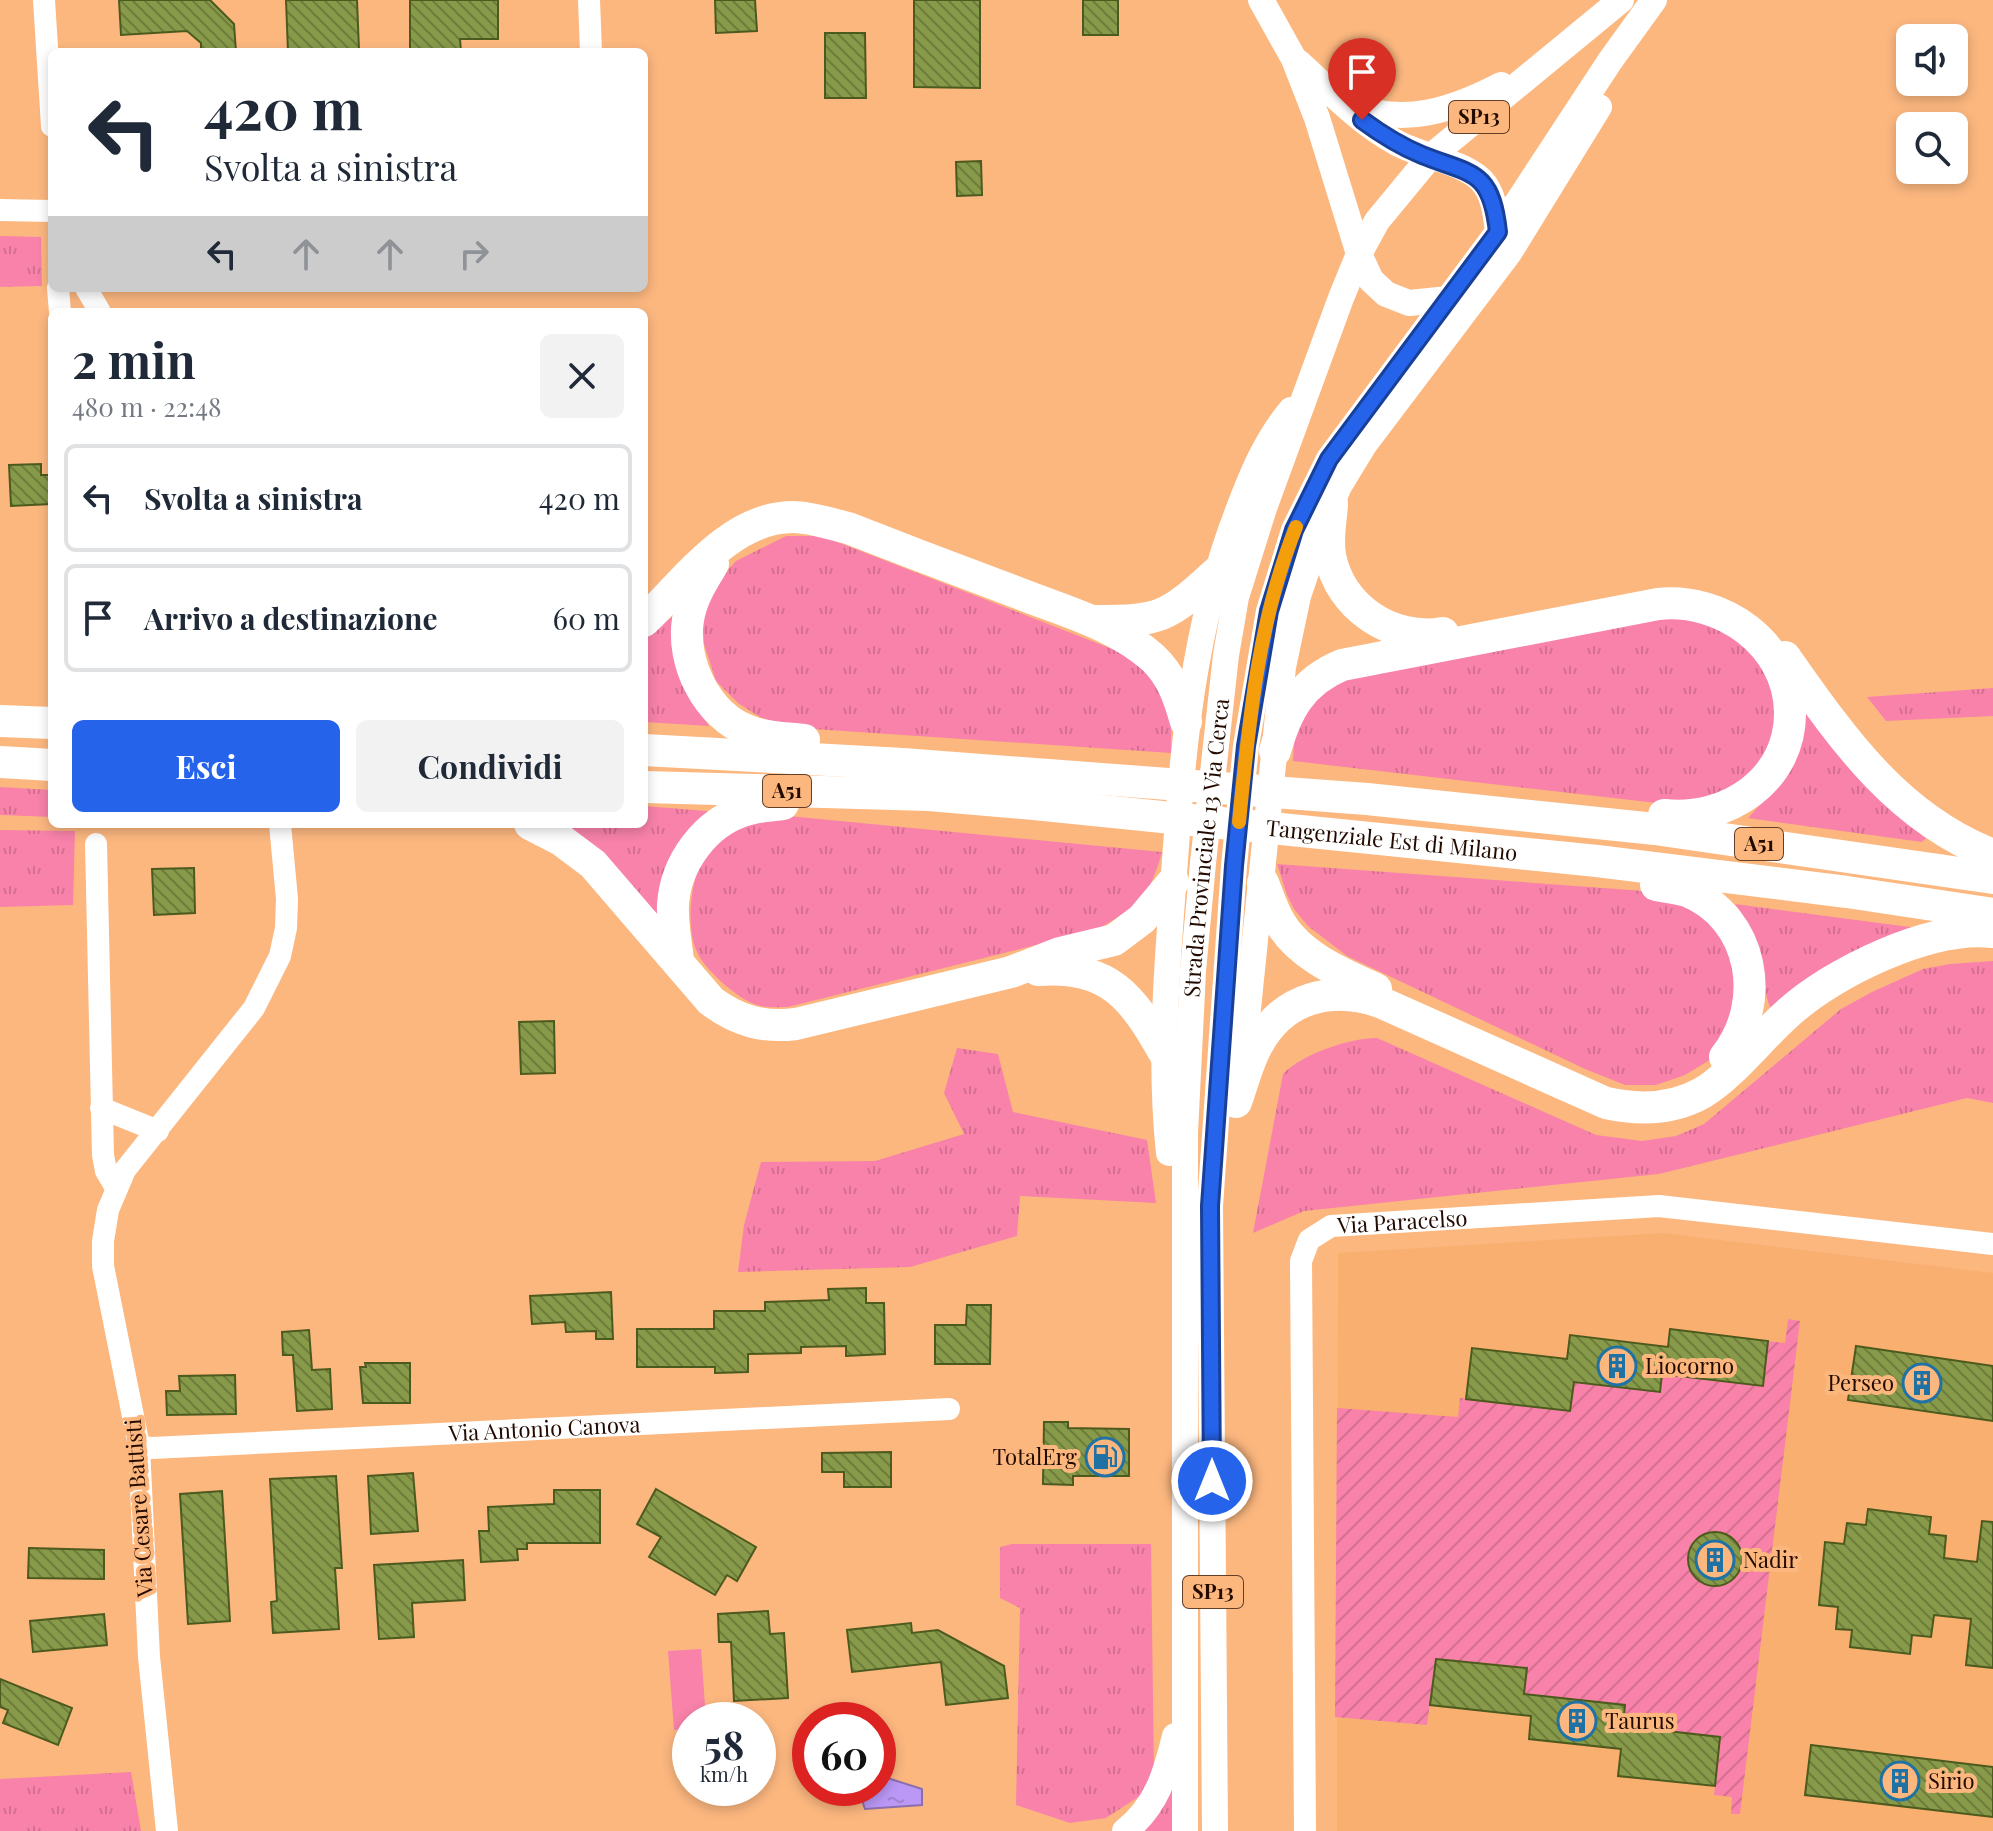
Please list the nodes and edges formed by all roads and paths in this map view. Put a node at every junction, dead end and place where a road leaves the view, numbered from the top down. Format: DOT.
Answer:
graph roads {
  1 [pos="44,0"];
  2 [pos="589,0"];
  3 [pos="1261,0"];
  4 [pos="1621,0"];
  5 [pos="1656,0"];
  6 [pos="1575,38"];
  7 [pos="591,48"];
  8 [pos="1294,59"];
  9 [pos="48,63"];
  10 [pos="1337,97"];
  11 [pos="1429,158"];
  12 [pos="0,210"];
  13 [pos="48,211"];
  14 [pos="1498,232"];
  15 [pos="1359,254"];
  16 [pos="1449,299"];
  17 [pos="1308,390"];
  18 [pos="1332,504"];
  19 [pos="725,544"];
  20 [pos="1216,573"];
  21 [pos="648,617"];
  22 [pos="1091,622"];
  23 [pos="0,721"];
  24 [pos="1186,722"];
  25 [pos="48,723"];
  26 [pos="648,750"];
  27 [pos="1275,751"];
  28 [pos="0,762"];
  29 [pos="903,764"];
  30 [pos="48,765"];
  31 [pos="648,787"];
  32 [pos="929,795"];
  33 [pos="1525,816"];
  34 [pos="280,828"];
  35 [pos="538,828"];
  36 [pos="96,844"];
  37 [pos="1993,855"];
  38 [pos="1597,861"];
  39 [pos="1993,878"];
  40 [pos="1173,882"];
  41 [pos="1263,883"];
  42 [pos="1993,914"];
  43 [pos="1993,932"];
  44 [pos="678,961"];
  45 [pos="1011,972"];
  46 [pos="1165,1054"];
  47 [pos="1236,1102"];
  48 [pos="101,1108"];
  49 [pos="158,1131"];
  50 [pos="116,1188"];
  51 [pos="1993,1244"];
  52 [pos="1184,1291"];
  53 [pos="1211,1353"];
  54 [pos="949,1409"];
  55 [pos="139,1446"];
  56 [pos="1185,1693"];
  57 [pos="167,1831"];
  58 [pos="1125,1831"];
  59 [pos="1185,1831"];
  60 [pos="1215,1831"];
  61 [pos="1305,1831"];
  1 -- 9 [label="street"];
  2 -- 7 [label="street"];
  3 -- 8 [label="main road"];
  4 -- 6 [label="main road, Strada Provinciale 13 Via Cerca / SP13"];
  5 -- 14 [label="main road, Strada Provinciale 13 Via Cerca / SP13"];
  5 -- 18 [label="main road"];
  6 -- 10 [label="main road"];
  6 -- 11 [label="main road, Strada Provinciale 13 Via Cerca / SP13"];
  8 -- 10 [label="main road"];
  8 -- 15 [label="main road"];
  10 -- 11 [label="main road"];
  11 -- 14 [label="main road"];
  11 -- 15 [label="main road, Strada Provinciale 13 Via Cerca / SP13"];
  12 -- 13 [label="street"];
  14 -- 16 [label="main road, Strada Provinciale 13 Via Cerca / SP13"];
  15 -- 16 [label="main road"];
  15 -- 17 [label="main road, Strada Provinciale 13 Via Cerca / SP13"];
  16 -- 53 [label="main road, Strada Provinciale 13 Via Cerca / SP13"];
  17 -- 20 [label="main road"];
  17 -- 52 [label="main road, Strada Provinciale 13 Via Cerca / SP13"];
  18 -- 27 [label="main road"];
  18 -- 37 [label="highway"];
  19 -- 21 [label="highway"];
  19 -- 22 [label="highway"];
  19 -- 29 [label="highway"];
  20 -- 22 [label="highway"];
  20 -- 24 [label="main road"];
  22 -- 24 [label="highway"];
  23 -- 25 [label="highway"];
  24 -- 40 [label="main road"];
  26 -- 29 [label="highway, Tangenziale Est di Milano / A51"];
  27 -- 33 [label="highway"];
  27 -- 41 [label="main road"];
  28 -- 30 [label="highway"];
  29 -- 33 [label="highway, Tangenziale Est di Milano / A51"];
  31 -- 32 [label="highway, Tangenziale Est di Milano / A51"];
  32 -- 38 [label="highway, Tangenziale Est di Milano / A51"];
  32 -- 44 [label="highway"];
  33 -- 39 [label="highway, Tangenziale Est di Milano / A51"];
  34 -- 49 [label="street, Via Cesare Battisti"];
  35 -- 44 [label="highway"];
  36 -- 48 [label="street"];
  38 -- 41 [label="highway"];
  38 -- 42 [label="highway, Tangenziale Est di Milano / A51"];
  40 -- 45 [label="highway"];
  40 -- 46 [label="main road"];
  41 -- 47 [label="main road"];
  43 -- 47 [label="highway"];
  44 -- 45 [label="highway"];
  45 -- 46 [label="highway"];
  46 -- 52 [label="main road"];
  47 -- 53 [label="main road"];
  48 -- 49 [label="street"];
  48 -- 50 [label="street"];
  49 -- 50 [label="street, Via Cesare Battisti"];
  50 -- 55 [label="street, Via Cesare Battisti"];
  51 -- 61 [label="street, Via Paracelso"];
  52 -- 56 [label="main road, Strada Provinciale 13 Via Cerca / SP13"];
  53 -- 60 [label="main road, Strada Provinciale 13 Via Cerca / SP13"];
  54 -- 55 [label="street, Via Antonio Canova"];
  55 -- 57 [label="street, Via Cesare Battisti"];
  56 -- 58 [label="main road"];
  56 -- 59 [label="main road, Strada Provinciale 13 Via Cerca / SP13"];
}
